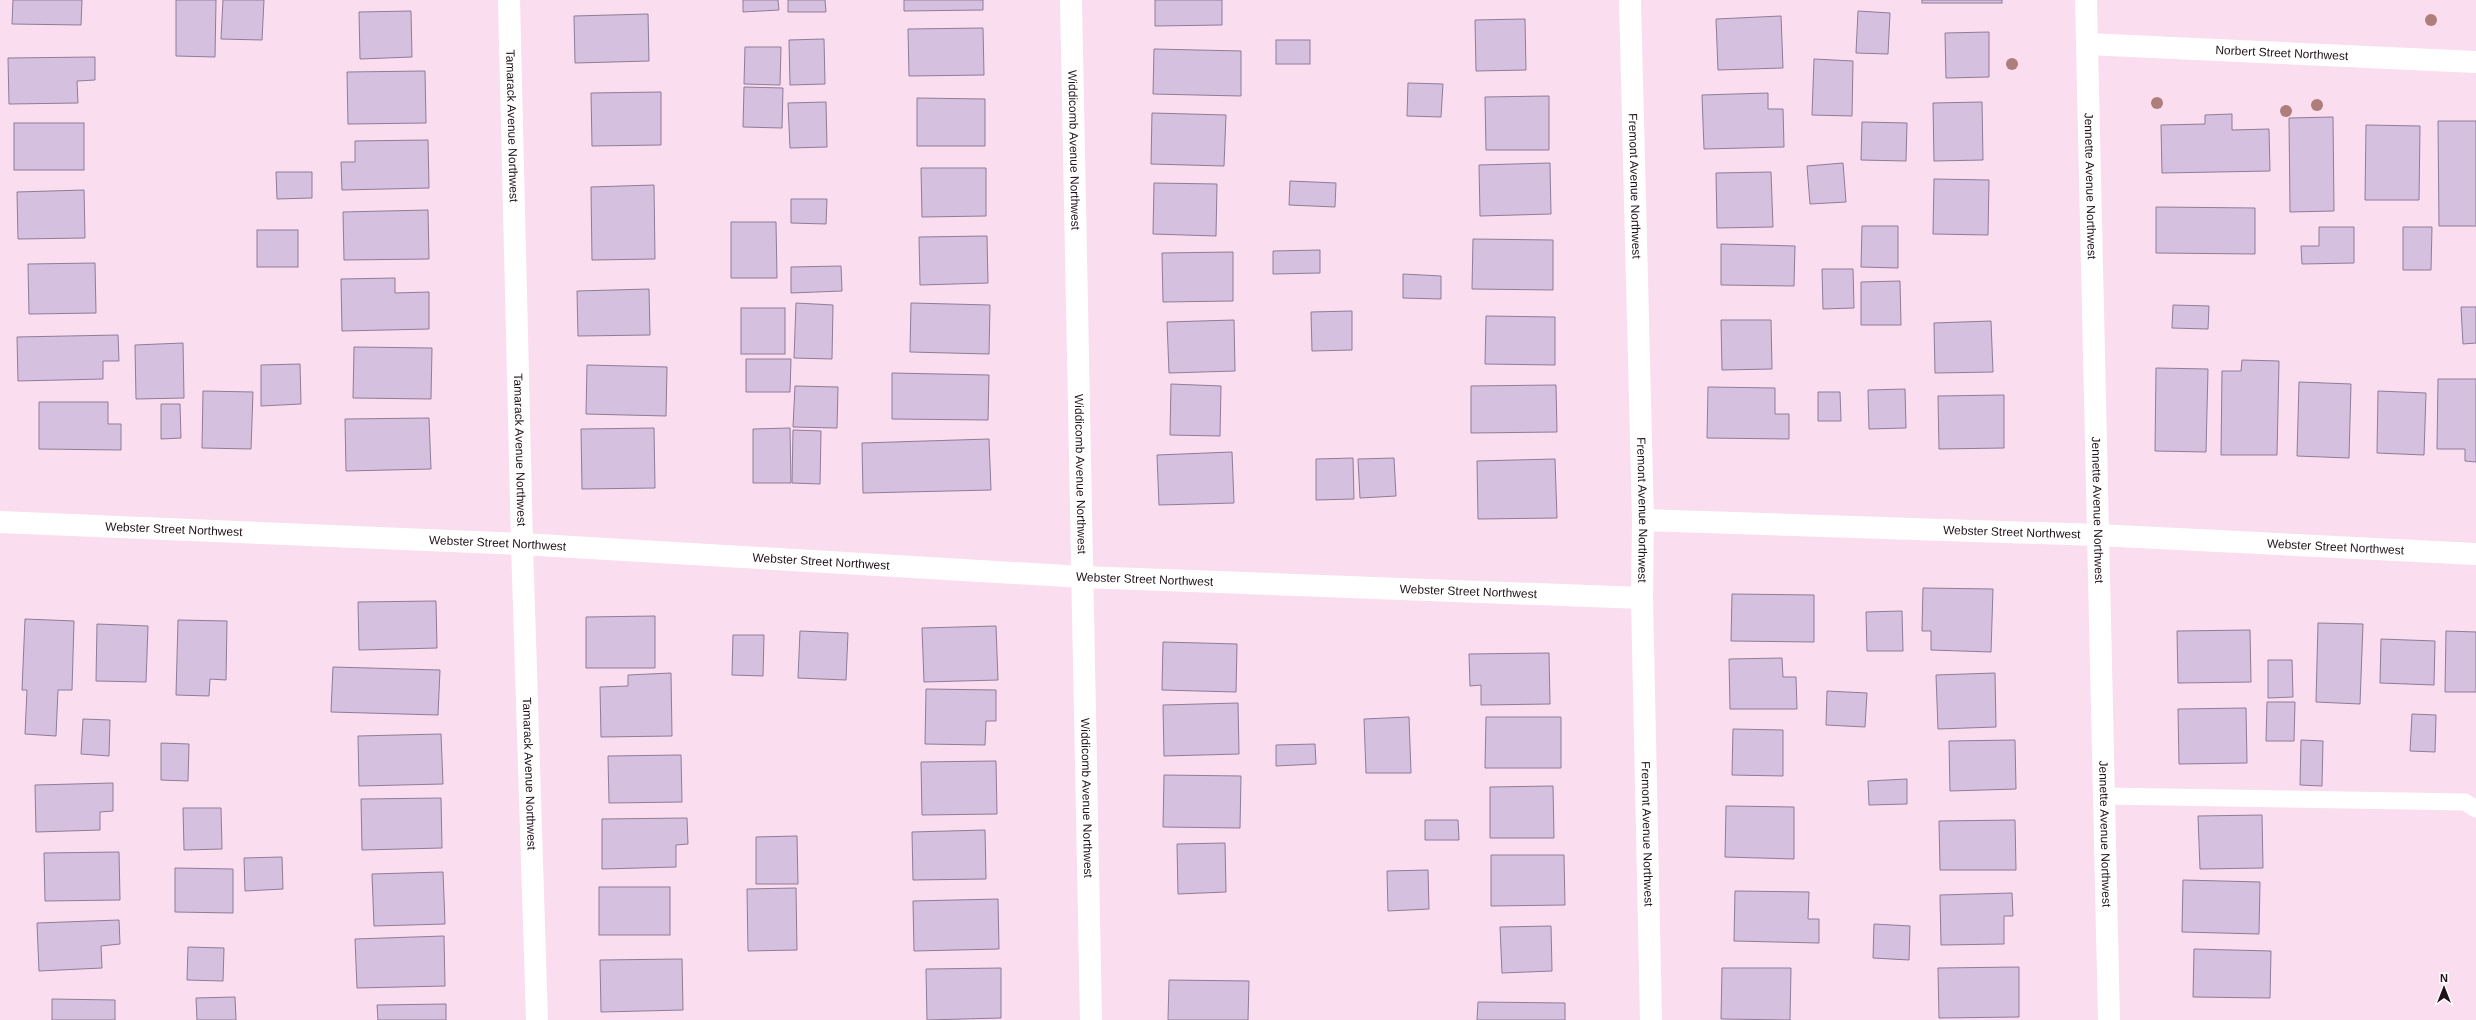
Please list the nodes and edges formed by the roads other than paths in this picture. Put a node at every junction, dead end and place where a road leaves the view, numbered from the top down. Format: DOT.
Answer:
graph roads {
  1 [pos="509,0"];
  2 [pos="1071,0"];
  3 [pos="1630,0"];
  4 [pos="2086,0"];
  5 [pos="2087,44"];
  6 [pos="2476,62"];
  7 [pos="1643,520"];
  8 [pos="0,522"];
  9 [pos="2098,535"];
  10 [pos="522,544"];
  11 [pos="2476,554"];
  12 [pos="1083,578"];
  13 [pos="1642,598"];
  14 [pos="2104,796"];
  15 [pos="2476,809"];
  16 [pos="537,1020"];
  17 [pos="1091,1020"];
  18 [pos="1651,1020"];
  19 [pos="2109,1020"];
  1 -- 10 [label="street, Tamarack Avenue Northwest"];
  2 -- 12 [label="street, Widdicomb Avenue Northwest"];
  3 -- 7 [label="street, Fremont Avenue Northwest"];
  4 -- 5 [label="street, Jennette Avenue Northwest"];
  5 -- 6 [label="street, Norbert Street Northwest"];
  5 -- 9 [label="street, Jennette Avenue Northwest"];
  7 -- 9 [label="street, Webster Street Northwest"];
  7 -- 13 [label="street, Fremont Avenue Northwest"];
  8 -- 10 [label="street, Webster Street Northwest"];
  9 -- 11 [label="street, Webster Street Northwest"];
  9 -- 14 [label="street, Jennette Avenue Northwest"];
  10 -- 12 [label="street, Webster Street Northwest"];
  10 -- 16 [label="street, Tamarack Avenue Northwest"];
  12 -- 13 [label="street, Webster Street Northwest"];
  12 -- 17 [label="street, Widdicomb Avenue Northwest"];
  13 -- 18 [label="street, Fremont Avenue Northwest"];
  14 -- 15 [label="lane"];
  14 -- 19 [label="street, Jennette Avenue Northwest"];
}
